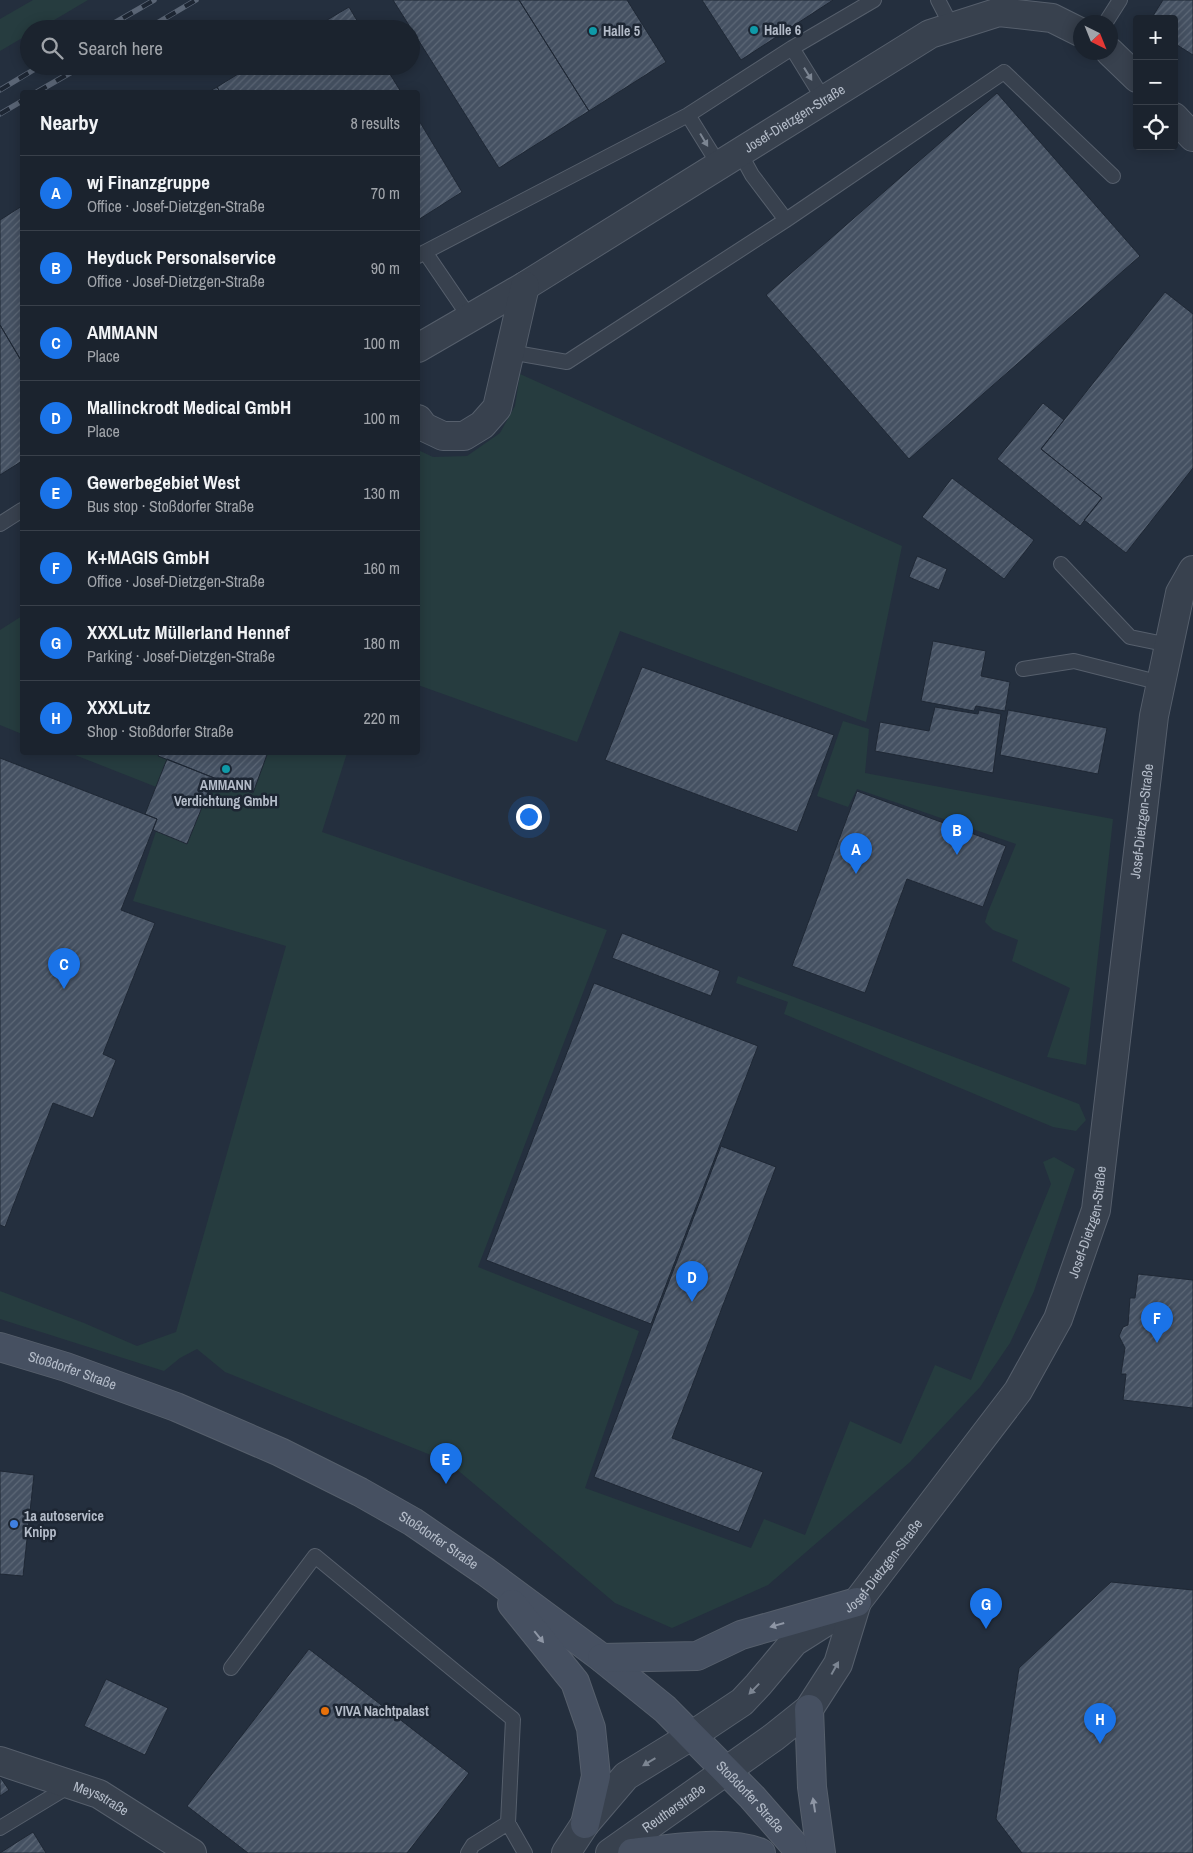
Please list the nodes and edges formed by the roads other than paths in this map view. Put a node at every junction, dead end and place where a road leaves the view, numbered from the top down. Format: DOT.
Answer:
graph roads {
  1 [pos="874,0"];
  2 [pos="938,0"];
  3 [pos="1120,0"];
  4 [pos="1110,15"];
  5 [pos="952,27"];
  6 [pos="1073,28"];
  7 [pos="792,48"];
  8 [pos="1118,60"];
  9 [pos="1133,74"];
  10 [pos="824,100"];
  11 [pos="688,115"];
  12 [pos="1178,121"];
  13 [pos="1193,137"];
  14 [pos="729,159"];
  15 [pos="1114,176"];
  16 [pos="786,220"];
  17 [pos="421,254"];
  18 [pos="525,286"];
  19 [pos="470,318"];
  20 [pos="420,347"];
  21 [pos="510,352"];
  22 [pos="420,422"];
  23 [pos="20,511"];
  24 [pos="0,524"];
  25 [pos="1062,564"];
  26 [pos="1193,570"];
  27 [pos="1169,645"];
  28 [pos="1023,668"];
  29 [pos="1161,683"];
  30 [pos="0,1347"];
  31 [pos="486,1572"];
  32 [pos="857,1602"];
  33 [pos="602,1658"];
  34 [pos="231,1668"];
  35 [pos="809,1709"];
  36 [pos="691,1736"];
  37 [pos="0,1761"];
  38 [pos="726,1771"];
  39 [pos="71,1785"];
  40 [pos="508,1823"];
  41 [pos="585,1824"];
  42 [pos="0,1828"];
  43 [pos="192,1853"];
  44 [pos="468,1853"];
  45 [pos="525,1853"];
  46 [pos="566,1853"];
  47 [pos="610,1853"];
  48 [pos="632,1853"];
  49 [pos="761,1853"];
  50 [pos="801,1853"];
  51 [pos="822,1853"];
  1 -- 7 [label="lane"];
  2 -- 5 [label="lane"];
  3 -- 4 [label="lane"];
  5 -- 6 [label="street, Josef-Dietzgen-Straße"];
  5 -- 10 [label="street, Josef-Dietzgen-Straße"];
  7 -- 10 [label="lane, one-way"];
  7 -- 11 [label="lane"];
  8 -- 9 [label="street"];
  10 -- 14 [label="street, Josef-Dietzgen-Straße"];
  11 -- 14 [label="lane, one-way"];
  11 -- 17 [label="lane"];
  12 -- 13 [label="street"];
  14 -- 16 [label="lane"];
  14 -- 18 [label="street, Josef-Dietzgen-Straße"];
  15 -- 16 [label="lane"];
  16 -- 21 [label="lane"];
  17 -- 19 [label="lane"];
  18 -- 19 [label="street, Josef-Dietzgen-Straße"];
  18 -- 21 [label="street"];
  19 -- 20 [label="street, Josef-Dietzgen-Straße"];
  21 -- 22 [label="street"];
  23 -- 24 [label="lane"];
  25 -- 27 [label="lane"];
  26 -- 27 [label="street, Josef-Dietzgen-Straße"];
  27 -- 29 [label="street, Josef-Dietzgen-Straße"];
  28 -- 29 [label="lane"];
  29 -- 32 [label="street, Josef-Dietzgen-Straße"];
  30 -- 31 [label="main road, Stoßdorfer Straße"];
  31 -- 33 [label="main road, Stoßdorfer Straße"];
  31 -- 41 [label="main road, one-way"];
  32 -- 33 [label="main road, one-way"];
  35 -- 32 [label="street, one-way"];
  32 -- 36 [label="street, Josef-Dietzgen-Straße, one-way"];
  33 -- 36 [label="main road, Stoßdorfer Straße"];
  34 -- 40 [label="lane"];
  35 -- 38 [label="street, Reutherstraße"];
  51 -- 35 [label="main road, one-way"];
  36 -- 38 [label="main road, Stoßdorfer Straße"];
  36 -- 41 [label="street, one-way"];
  37 -- 39 [label="street, Meysstraße"];
  38 -- 47 [label="street, Reutherstraße"];
  38 -- 50 [label="main road, Stoßdorfer Straße"];
  39 -- 42 [label="lane"];
  39 -- 43 [label="street, Meysstraße"];
  40 -- 44 [label="lane"];
  40 -- 45 [label="lane"];
  41 -- 46 [label="street"];
  48 -- 49 [label="main road"];
}
